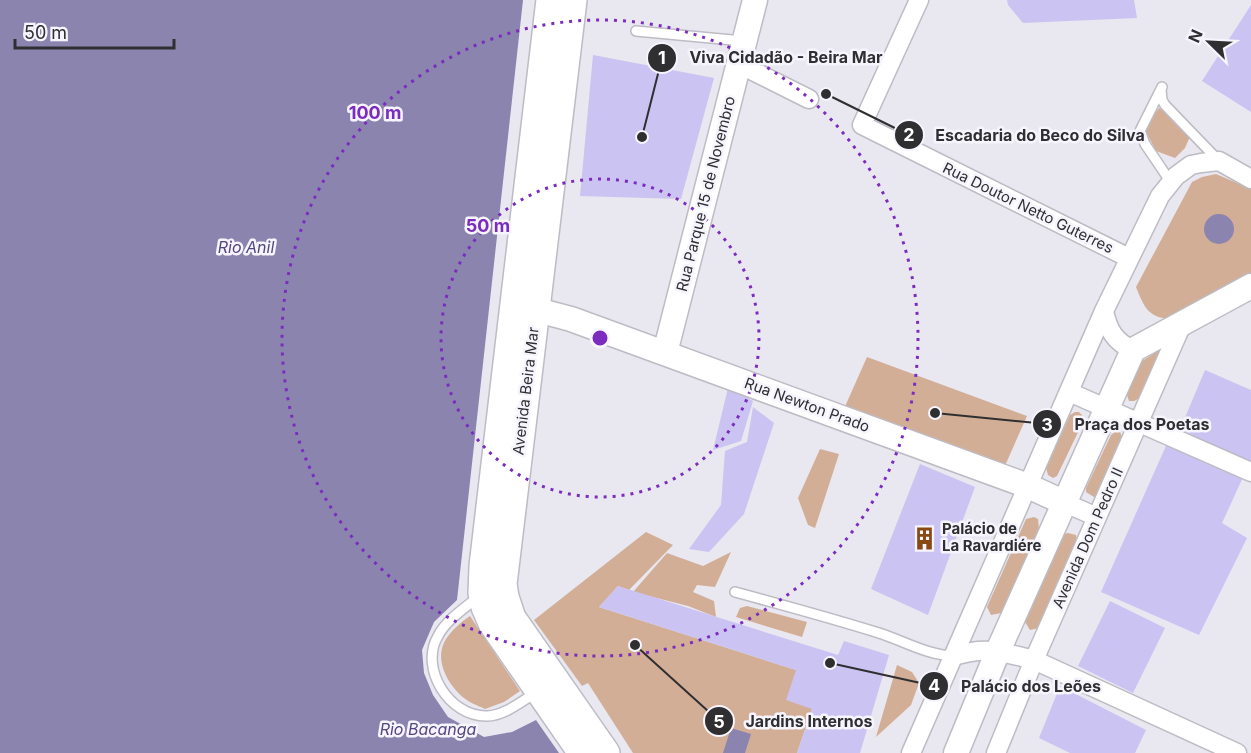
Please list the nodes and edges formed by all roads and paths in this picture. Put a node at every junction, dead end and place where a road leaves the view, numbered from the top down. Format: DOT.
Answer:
graph roads {
  1 [pos="550,0"];
  2 [pos="573,0"];
  3 [pos="755,0"];
  4 [pos="919,0"];
  5 [pos="636,31"];
  6 [pos="742,53"];
  7 [pos="810,99"];
  8 [pos="1219,161"];
  9 [pos="1251,179"];
  10 [pos="1170,182"];
  11 [pos="1129,258"];
  12 [pos="1251,286"];
  13 [pos="1104,311"];
  14 [pos="525,312"];
  15 [pos="1182,324"];
  16 [pos="1133,350"];
  17 [pos="665,353"];
  18 [pos="1070,392"];
  19 [pos="1107,408"];
  20 [pos="1139,422"];
  21 [pos="1251,472"];
  22 [pos="1028,486"];
  23 [pos="1065,503"];
  24 [pos="1096,518"];
  25 [pos="735,592"];
  26 [pos="482,593"];
  27 [pos="998,651"];
  28 [pos="954,656"];
  29 [pos="1034,660"];
  30 [pos="539,691"];
  31 [pos="582,753"];
  32 [pos="606,753"];
  33 [pos="911,753"];
  34 [pos="956,753"];
  35 [pos="996,753"];
  36 [pos="1237,753"];
  1 -- 14 [label="main road, Avenida Beira Mar"];
  2 -- 14 [label="main road, Avenida Beira Mar"];
  3 -- 6 [label="street, Rua Parque 15 de Novembro"];
  4 -- 11 [label="street, Rua Doutor Netto Guterres"];
  5 -- 6 [label="lane"];
  6 -- 7 [label="street"];
  6 -- 17 [label="street, Rua Parque 15 de Novembro"];
  8 -- 9 [label="street"];
  8 -- 10 [label="street"];
  8 -- 10 [label="lane"];
  10 -- 11 [label="street"];
  11 -- 13 [label="street"];
  12 -- 15 [label="street"];
  13 -- 16 [label="street"];
  13 -- 18 [label="street"];
  14 -- 17 [label="street, Rua Newton Prado"];
  14 -- 26 [label="main road, Avenida Beira Mar"];
  14 -- 32 [label="main road, Avenida Beira Mar"];
  15 -- 16 [label="street"];
  15 -- 20 [label="street, Avenida Dom Pedro II"];
  16 -- 19 [label="street"];
  17 -- 22 [label="street, Rua Newton Prado"];
  18 -- 19 [label="street"];
  18 -- 22 [label="street"];
  19 -- 20 [label="street"];
  19 -- 23 [label="street"];
  20 -- 21 [label="street"];
  20 -- 24 [label="street, Avenida Dom Pedro II"];
  22 -- 23 [label="street, Rua Newton Prado"];
  22 -- 28 [label="street"];
  23 -- 24 [label="street, Rua Newton Prado"];
  23 -- 27 [label="street"];
  24 -- 29 [label="street, Avenida Dom Pedro II"];
  25 -- 28 [label="lane"];
  26 -- 30 [label="main road, Avenida Beira Mar"];
  26 -- 30 [label="lane"];
  27 -- 28 [label="street"];
  27 -- 29 [label="street"];
  27 -- 34 [label="street"];
  28 -- 33 [label="street"];
  29 -- 35 [label="street, Avenida Dom Pedro II"];
  29 -- 36 [label="street"];
  30 -- 31 [label="main road, Avenida Beira Mar"];
}
